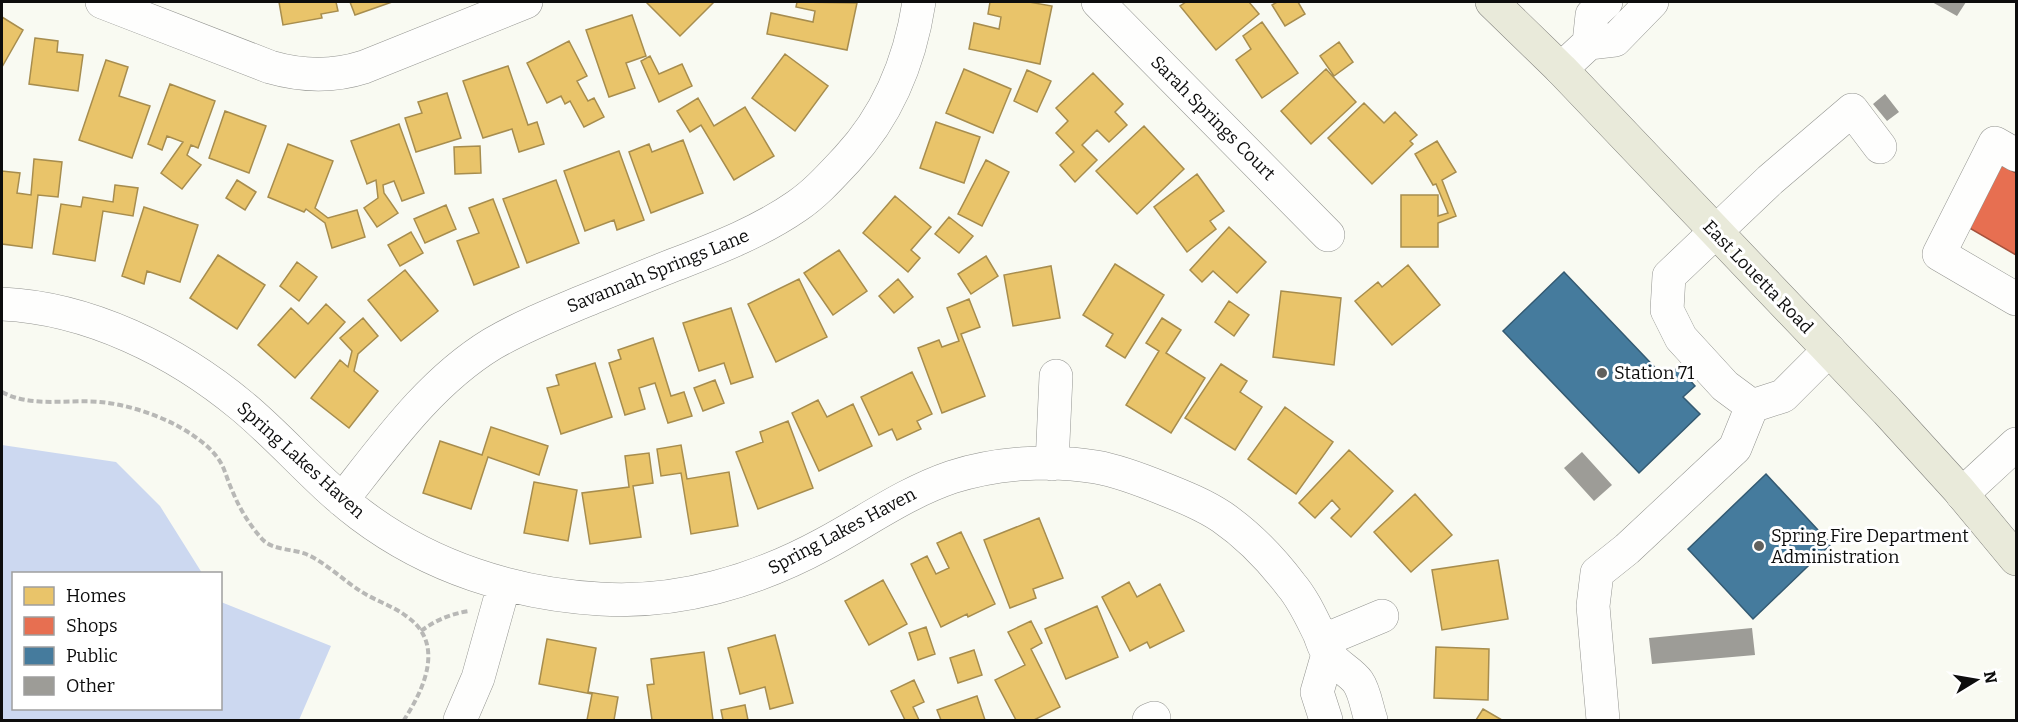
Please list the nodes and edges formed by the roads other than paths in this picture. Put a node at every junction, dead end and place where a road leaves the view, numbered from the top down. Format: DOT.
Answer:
graph roads {
  1 [pos="102,2"];
  2 [pos="526,2"];
  3 [pos="919,2"];
  4 [pos="1098,2"];
  5 [pos="1492,2"];
  6 [pos="1606,2"];
  7 [pos="1652,2"];
  8 [pos="1589,43"];
  9 [pos="1561,69"];
  10 [pos="1880,147"];
  11 [pos="2016,155"];
  12 [pos="1715,231"];
  13 [pos="1328,235"];
  14 [pos="2016,299"];
  15 [pos="2,304"];
  16 [pos="1829,350"];
  17 [pos="1056,376"];
  18 [pos="1752,406"];
  19 [pos="2016,444"];
  20 [pos="1052,464"];
  21 [pos="1962,494"];
  22 [pos="342,500"];
  23 [pos="1989,527"];
  24 [pos="2016,559"];
  25 [pos="2016,577"];
  26 [pos="500,597"];
  27 [pos="1383,616"];
  28 [pos="1325,647"];
  29 [pos="460,720"];
  30 [pos="1326,720"];
  31 [pos="1371,720"];
  32 [pos="1603,720"];
  1 -- 2 [label="street"];
  3 -- 22 [label="street, Savannah Springs Lane"];
  4 -- 13 [label="street, Sarah Springs Court"];
  5 -- 9 [label="main road, East Louetta Road"];
  6 -- 8 [label="street"];
  7 -- 8 [label="street"];
  8 -- 9 [label="street"];
  9 -- 12 [label="main road, East Louetta Road"];
  10 -- 12 [label="street"];
  11 -- 14 [label="street"];
  12 -- 16 [label="main road, East Louetta Road"];
  12 -- 18 [label="street"];
  15 -- 22 [label="street, Spring Lakes Haven"];
  16 -- 18 [label="street"];
  16 -- 21 [label="main road, East Louetta Road"];
  17 -- 20 [label="street"];
  18 -- 32 [label="street"];
  19 -- 21 [label="street"];
  20 -- 26 [label="street, Spring Lakes Haven"];
  20 -- 28 [label="street, Spring Lakes Haven"];
  21 -- 23 [label="main road, East Louetta Road"];
  22 -- 26 [label="street, Spring Lakes Haven"];
  23 -- 24 [label="main road, East Louetta Road"];
  23 -- 25 [label="main road"];
  26 -- 29 [label="street"];
  27 -- 28 [label="street"];
  28 -- 30 [label="street"];
  28 -- 31 [label="street, Spring Lakes Haven"];
}
